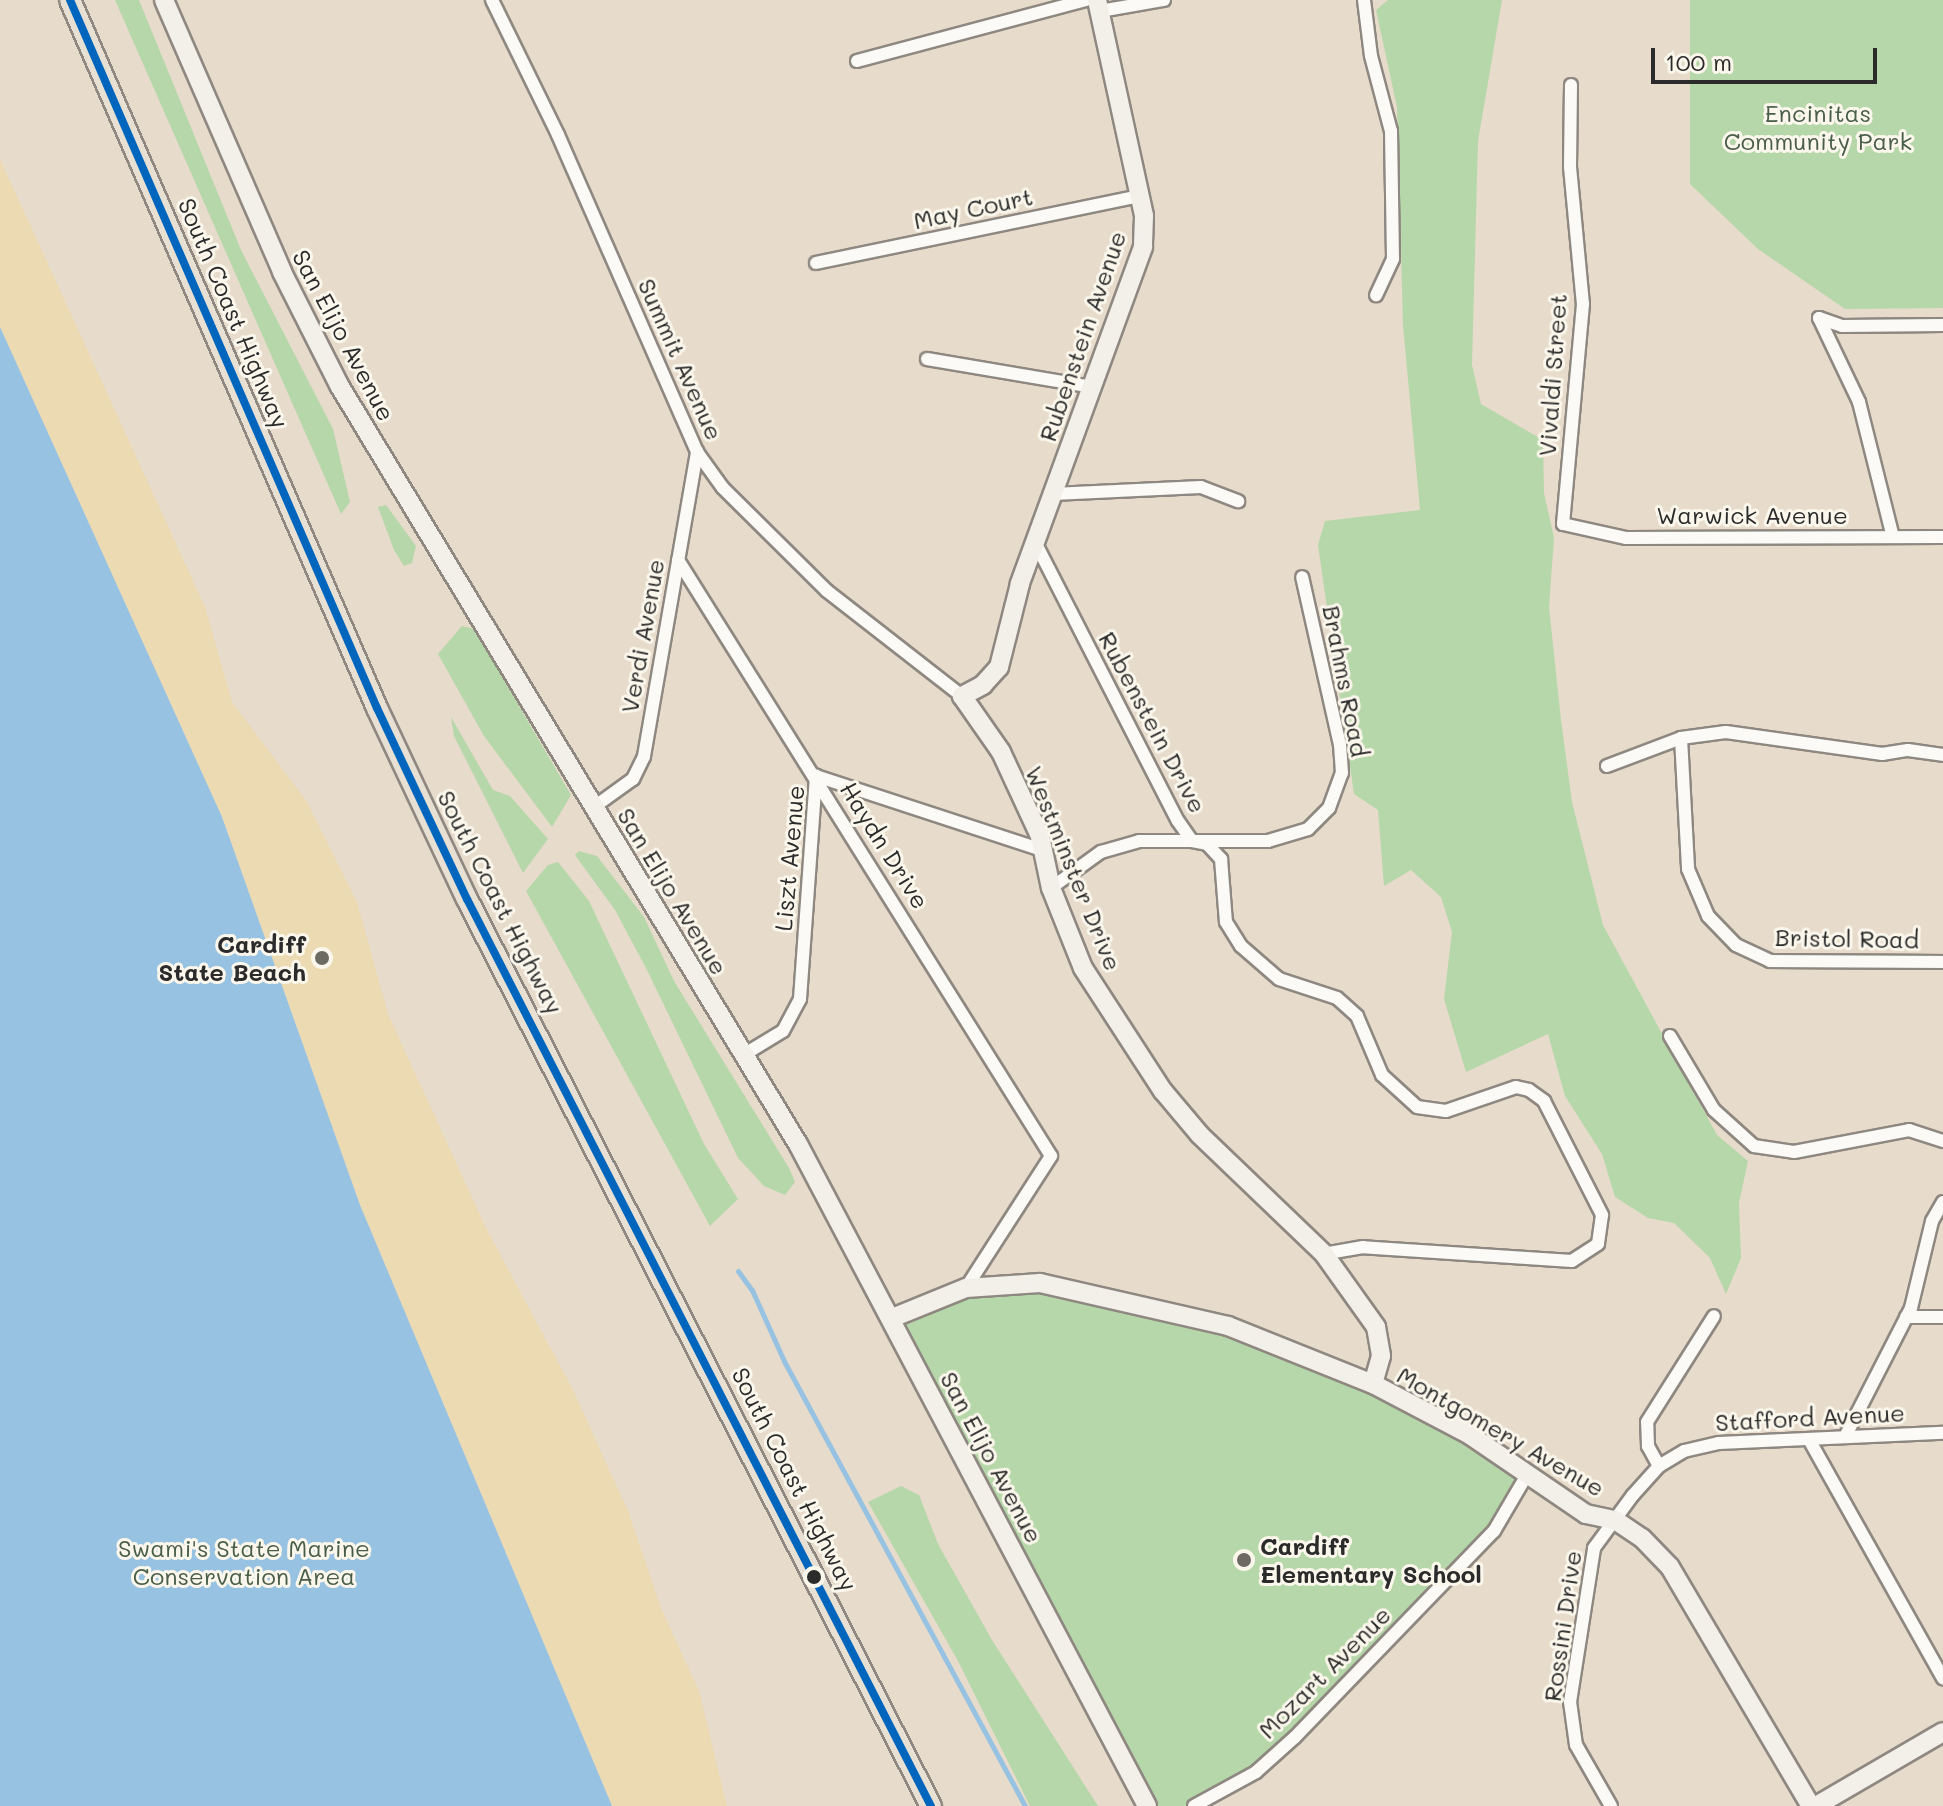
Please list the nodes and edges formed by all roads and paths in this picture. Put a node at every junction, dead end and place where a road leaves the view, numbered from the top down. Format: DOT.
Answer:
graph roads {
  1 [pos="70,0"];
  2 [pos="164,0"];
  3 [pos="492,0"];
  4 [pos="1164,0"];
  5 [pos="1364,0"];
  6 [pos="1094,4"];
  7 [pos="857,61"];
  8 [pos="1571,85"];
  9 [pos="1139,196"];
  10 [pos="816,263"];
  11 [pos="1376,295"];
  12 [pos="1943,325"];
  13 [pos="927,359"];
  14 [pos="1092,387"];
  15 [pos="697,452"];
  16 [pos="1053,494"];
  17 [pos="1238,501"];
  18 [pos="1563,524"];
  19 [pos="1893,537"];
  20 [pos="1943,537"];
  21 [pos="1036,544"];
  22 [pos="678,560"];
  23 [pos="1302,577"];
  24 [pos="962,696"];
  25 [pos="1681,738"];
  26 [pos="1943,755"];
  27 [pos="1607,766"];
  28 [pos="816,776"];
  29 [pos="594,807"];
  30 [pos="1192,841"];
  31 [pos="1040,849"];
  32 [pos="1051,888"];
  33 [pos="1943,962"];
  34 [pos="1670,1036"];
  35 [pos="745,1054"];
  36 [pos="1943,1141"];
  37 [pos="1943,1202"];
  38 [pos="1324,1254"];
  39 [pos="966,1288"];
  40 [pos="1714,1316"];
  41 [pos="1906,1317"];
  42 [pos="1943,1317"];
  43 [pos="892,1318"];
  44 [pos="1373,1384"];
  45 [pos="1943,1433"];
  46 [pos="1845,1437"];
  47 [pos="1811,1443"];
  48 [pos="1659,1466"];
  49 [pos="1528,1473"];
  50 [pos="1615,1520"];
  51 [pos="1943,1678"];
  52 [pos="1943,1732"];
  53 [pos="931,1806"];
  54 [pos="1147,1806"];
  55 [pos="1194,1806"];
  56 [pos="1611,1806"];
  57 [pos="1814,1806"];
  1 -- 53 [label="main road, South Coast Highway"];
  2 -- 29 [label="street, San Elijo Avenue"];
  3 -- 15 [label="street, Summit Avenue"];
  4 -- 6 [label="street"];
  5 -- 11 [label="street"];
  6 -- 7 [label="street"];
  6 -- 9 [label="street, Rubenstein Avenue"];
  8 -- 18 [label="street, Vivaldi Street"];
  9 -- 10 [label="street, May Court"];
  9 -- 14 [label="street, Rubenstein Avenue"];
  12 -- 19 [label="street"];
  13 -- 14 [label="street"];
  14 -- 16 [label="street, Rubenstein Avenue"];
  15 -- 22 [label="street, Verdi Avenue"];
  15 -- 24 [label="street, Summit Avenue"];
  16 -- 17 [label="street"];
  16 -- 21 [label="street, Rubenstein Avenue"];
  18 -- 19 [label="street, Warwick Avenue"];
  19 -- 20 [label="street, Warwick Avenue"];
  21 -- 24 [label="street"];
  21 -- 30 [label="street, Rubenstein Drive"];
  22 -- 28 [label="street, Haydn Drive"];
  22 -- 29 [label="street, Verdi Avenue"];
  23 -- 30 [label="street, Brahms Road"];
  24 -- 31 [label="street, Westminster Drive"];
  25 -- 26 [label="street"];
  25 -- 27 [label="street"];
  25 -- 33 [label="street, Bristol Road"];
  28 -- 31 [label="street, Liszt Avenue"];
  28 -- 35 [label="street, Liszt Avenue"];
  28 -- 39 [label="street, Haydn Drive"];
  29 -- 35 [label="street, San Elijo Avenue"];
  30 -- 32 [label="street"];
  30 -- 38 [label="street, Rubenstein Drive"];
  31 -- 32 [label="street, Westminster Drive"];
  32 -- 38 [label="street, Westminster Drive"];
  34 -- 36 [label="street"];
  35 -- 43 [label="street, San Elijo Avenue"];
  37 -- 41 [label="street"];
  38 -- 44 [label="street, Westminster Drive"];
  39 -- 43 [label="street, Montgomery Avenue"];
  39 -- 44 [label="street, Montgomery Avenue"];
  40 -- 48 [label="street"];
  41 -- 42 [label="street"];
  41 -- 46 [label="street"];
  43 -- 54 [label="street, San Elijo Avenue"];
  44 -- 49 [label="street, Montgomery Avenue"];
  45 -- 46 [label="street, Stafford Avenue"];
  46 -- 47 [label="street, Stafford Avenue"];
  47 -- 48 [label="street, Stafford Avenue"];
  47 -- 51 [label="street"];
  48 -- 50 [label="street, Stafford Avenue"];
  49 -- 50 [label="street, Montgomery Avenue"];
  49 -- 55 [label="street, Mozart Avenue"];
  50 -- 56 [label="street, Rossini Drive"];
  50 -- 57 [label="street, Montgomery Avenue"];
  52 -- 57 [label="street"];
}
